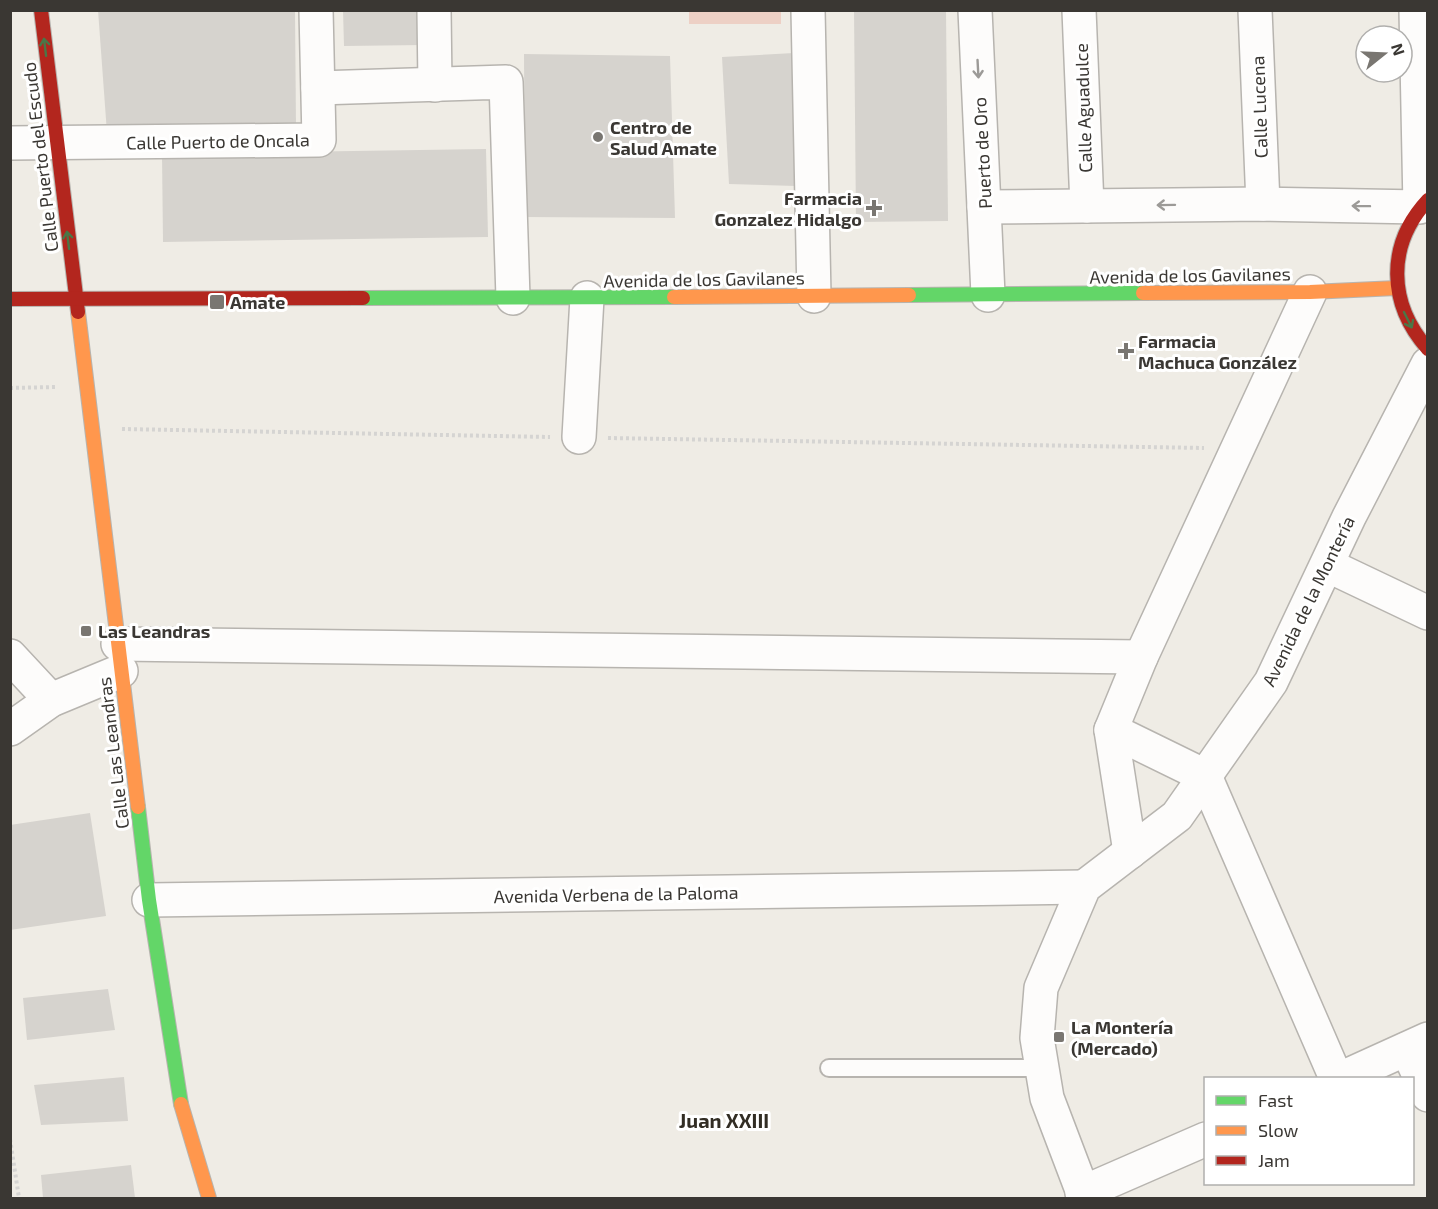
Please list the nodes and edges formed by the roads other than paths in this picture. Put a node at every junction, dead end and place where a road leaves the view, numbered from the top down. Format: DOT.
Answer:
graph roads {
  1 [pos="41,10"];
  2 [pos="316,10"];
  3 [pos="434,10"];
  4 [pos="808,10"];
  5 [pos="975,10"];
  6 [pos="1079,10"];
  7 [pos="1255,10"];
  8 [pos="1416,10"];
  9 [pos="435,85"];
  10 [pos="318,88"];
  11 [pos="10,143"];
  12 [pos="57,143"];
  13 [pos="1424,203"];
  14 [pos="1263,204"];
  15 [pos="1087,206"];
  16 [pos="984,207"];
  17 [pos="1397,288"];
  18 [pos="1310,292"];
  19 [pos="988,295"];
  20 [pos="814,296"];
  21 [pos="75,298"];
  22 [pos="513,298"];
  23 [pos="587,298"];
  24 [pos="10,299"];
  25 [pos="1428,349"];
  26 [pos="1428,364"];
  27 [pos="579,437"];
  28 [pos="1327,565"];
  29 [pos="1428,613"];
  30 [pos="10,656"];
  31 [pos="119,657"];
  32 [pos="1141,657"];
  33 [pos="51,700"];
  34 [pos="10,729"];
  35 [pos="1111,730"];
  36 [pos="1205,776"];
  37 [pos="1130,852"];
  38 [pos="1084,887"];
  39 [pos="149,900"];
  40 [pos="1417,1044"];
  41 [pos="829,1068"];
  42 [pos="1042,1068"];
  43 [pos="1336,1077"];
  44 [pos="1344,1077"];
  45 [pos="1428,1095"];
  46 [pos="1204,1140"];
  47 [pos="1084,1196"];
  48 [pos="209,1198"];
  12 -- 1 [label="street, Calle Puerto del Escudo, one-way"];
  2 -- 10 [label="street"];
  3 -- 9 [label="street"];
  4 -- 20 [label="street"];
  5 -- 16 [label="street, Puerto de Oro, one-way"];
  6 -- 15 [label="street, Calle Aguadulce"];
  7 -- 14 [label="street, Calle Lucena"];
  8 -- 13 [label="street"];
  9 -- 10 [label="street"];
  9 -- 22 [label="street"];
  10 -- 12 [label="street, Calle Puerto de Oncala"];
  11 -- 12 [label="street"];
  21 -- 12 [label="street, Calle Puerto del Escudo, one-way"];
  13 -- 14 [label="street, one-way"];
  13 -- 17 [label="street"];
  14 -- 15 [label="street, one-way"];
  15 -- 16 [label="street"];
  16 -- 19 [label="street, Puerto de Oro"];
  17 -- 18 [label="street, Avenida de los Gavilanes"];
  17 -- 25 [label="street, one-way"];
  18 -- 19 [label="street, Avenida de los Gavilanes"];
  18 -- 32 [label="street"];
  19 -- 20 [label="street, Avenida de los Gavilanes"];
  20 -- 23 [label="street, Avenida de los Gavilanes"];
  21 -- 22 [label="street, Avenida de los Gavilanes"];
  21 -- 24 [label="street, Avenida de los Gavilanes"];
  21 -- 31 [label="street, Calle Las Leandras"];
  22 -- 23 [label="street, Avenida de los Gavilanes"];
  23 -- 27 [label="street"];
  26 -- 28 [label="street, Avenida de la Montería"];
  28 -- 29 [label="street"];
  28 -- 36 [label="street, Avenida de la Montería"];
  30 -- 33 [label="street"];
  31 -- 32 [label="street"];
  31 -- 33 [label="street"];
  31 -- 39 [label="street, Calle Las Leandras"];
  32 -- 35 [label="street"];
  33 -- 34 [label="street"];
  35 -- 36 [label="street"];
  35 -- 37 [label="street"];
  36 -- 37 [label="street, Avenida de la Montería"];
  36 -- 43 [label="street"];
  37 -- 38 [label="street, Avenida de la Montería"];
  38 -- 39 [label="street, Avenida Verbena de la Paloma"];
  38 -- 42 [label="street, Avenida de la Montería"];
  39 -- 48 [label="street, Calle Las Leandras"];
  40 -- 44 [label="street"];
  40 -- 45 [label="street"];
  41 -- 42 [label="lane"];
  42 -- 47 [label="street, Avenida de la Montería"];
  46 -- 47 [label="street"];
}
